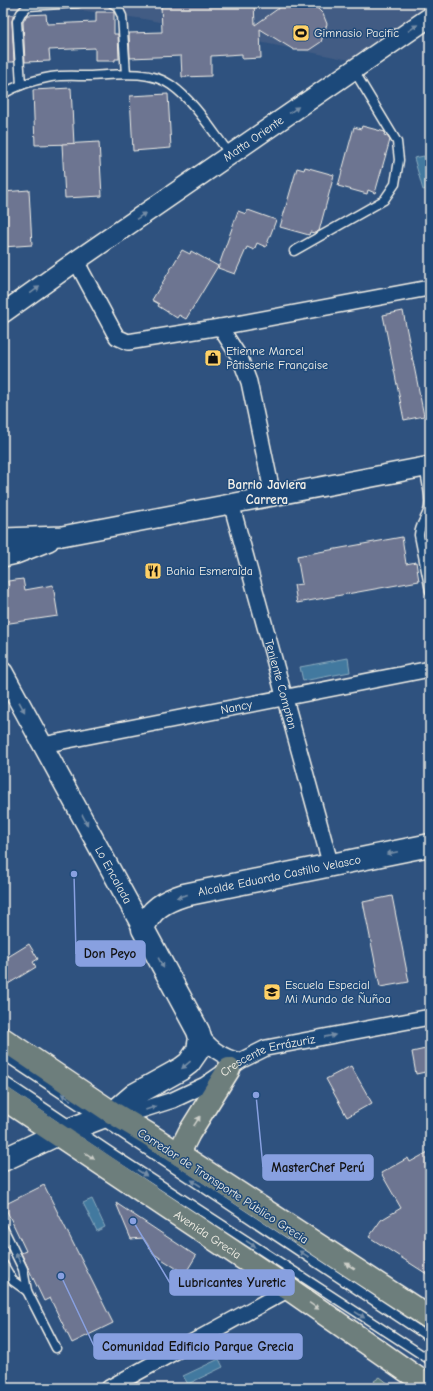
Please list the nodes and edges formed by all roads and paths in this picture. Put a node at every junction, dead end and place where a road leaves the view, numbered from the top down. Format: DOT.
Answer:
graph roads {
  1 [pos="78,3"];
  2 [pos="112,3"];
  3 [pos="430,17"];
  4 [pos="353,69"];
  5 [pos="126,74"];
  6 [pos="21,85"];
  7 [pos="3,94"];
  8 [pos="230,154"];
  9 [pos="294,251"];
  10 [pos="76,261"];
  11 [pos="429,288"];
  12 [pos="3,313"];
  13 [pos="220,327"];
  14 [pos="427,466"];
  15 [pos="273,496"];
  16 [pos="231,503"];
  17 [pos="430,503"];
  18 [pos="430,506"];
  19 [pos="62,536"];
  20 [pos="3,538"];
  21 [pos="3,557"];
  22 [pos="430,591"];
  23 [pos="430,669"];
  24 [pos="3,672"];
  25 [pos="285,698"];
  26 [pos="43,745"];
  27 [pos="430,845"];
  28 [pos="331,866"];
  29 [pos="143,929"];
  30 [pos="430,1017"];
  31 [pos="198,1031"];
  32 [pos="3,1039"];
  33 [pos="3,1055"];
  34 [pos="234,1065"];
  35 [pos="3,1080"];
  36 [pos="3,1098"];
  37 [pos="106,1116"];
  38 [pos="66,1131"];
  39 [pos="180,1155"];
  40 [pos="3,1160"];
  41 [pos="3,1228"];
  42 [pos="3,1264"];
  43 [pos="289,1289"];
  44 [pos="27,1291"];
  45 [pos="430,1318"];
  46 [pos="430,1338"];
  47 [pos="56,1348"];
  48 [pos="430,1360"];
  49 [pos="430,1387"];
  50 [pos="109,1388"];
  1 -- 6 [label="lane"];
  2 -- 5 [label="lane"];
  4 -- 3 [label="street, Matta Oriente, one-way"];
  8 -- 4 [label="street, Matta Oriente, one-way"];
  4 -- 9 [label="lane"];
  5 -- 6 [label="lane"];
  5 -- 8 [label="lane"];
  6 -- 7 [label="lane"];
  10 -- 8 [label="street, Matta Oriente, one-way"];
  12 -- 10 [label="street, Matta Oriente, one-way"];
  10 -- 13 [label="street"];
  11 -- 13 [label="street"];
  13 -- 15 [label="street"];
  14 -- 15 [label="street"];
  14 -- 17 [label="lane"];
  15 -- 16 [label="street"];
  16 -- 19 [label="street"];
  16 -- 25 [label="street, Teniente Compton"];
  17 -- 18 [label="lane"];
  17 -- 22 [label="lane"];
  19 -- 20 [label="street"];
  19 -- 21 [label="street"];
  23 -- 25 [label="street, Nancy"];
  24 -- 26 [label="street, Lo Encalada, one-way"];
  25 -- 26 [label="street, Nancy"];
  25 -- 28 [label="street, Teniente Compton"];
  26 -- 29 [label="street, Lo Encalada, one-way"];
  27 -- 28 [label="main road, Alcalde Eduardo Castillo Velasco, one-way"];
  28 -- 29 [label="main road, Alcalde Eduardo Castillo Velasco, one-way"];
  29 -- 31 [label="main road, Lo Encalada, one-way"];
  34 -- 30 [label="street, Crescente Errázuriz, one-way"];
  31 -- 34 [label="street, Lo Encalada"];
  31 -- 37 [label="main road, Crescente Errázuriz, one-way"];
  32 -- 37 [label="main road"];
  37 -- 33 [label="lane, Corredor de Transporte Público Grecia, one-way"];
  37 -- 34 [label="street, Crescente Errázuriz, one-way"];
  39 -- 34 [label="main road, one-way"];
  35 -- 38 [label="lane"];
  36 -- 38 [label="main road, Avenida Grecia"];
  37 -- 38 [label="main road, Crescente Errázuriz"];
  37 -- 39 [label="main road"];
  46 -- 37 [label="lane, Corredor de Transporte Público Grecia, one-way"];
  38 -- 40 [label="main road, Crescente Errázuriz"];
  38 -- 43 [label="main road, Avenida Grecia, one-way"];
  38 -- 48 [label="lane, one-way"];
  45 -- 39 [label="main road, one-way"];
  44 -- 41 [label="lane, one-way"];
  42 -- 44 [label="lane"];
  43 -- 49 [label="main road, Avenida Grecia, one-way"];
  43 -- 50 [label="street"];
  44 -- 47 [label="lane"];
}
